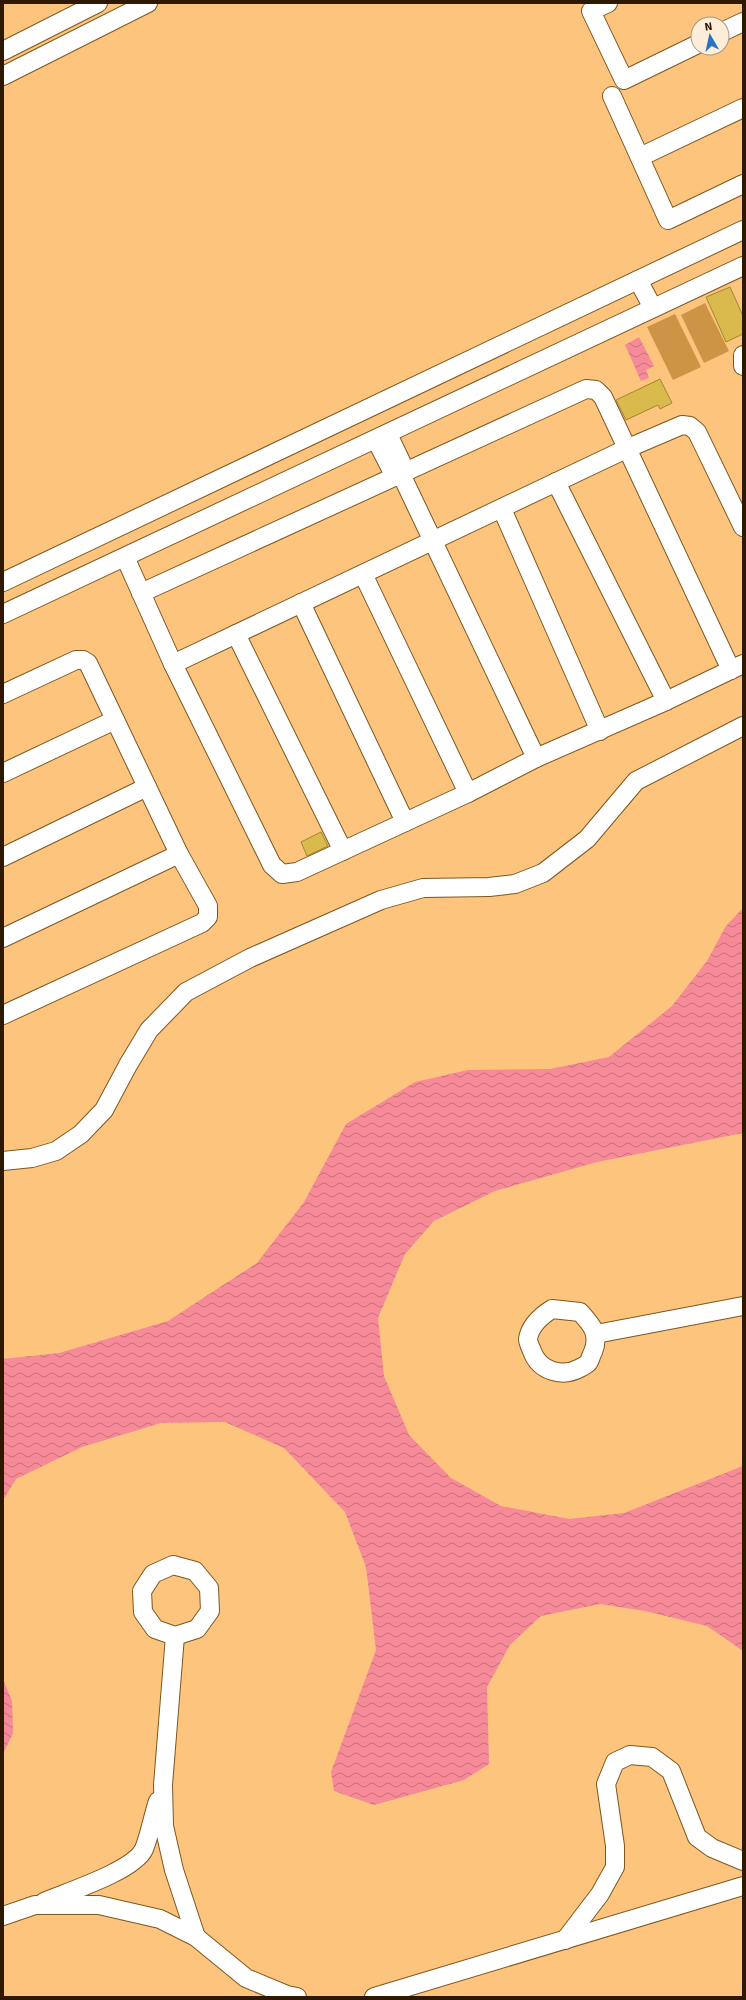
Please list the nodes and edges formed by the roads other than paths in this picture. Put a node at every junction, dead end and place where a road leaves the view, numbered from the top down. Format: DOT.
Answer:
graph roads {
  1 [pos="98,3"];
  2 [pos="148,3"];
  3 [pos="608,3"];
  4 [pos="743,22"];
  5 [pos="730,28"];
  6 [pos="690,48"];
  7 [pos="3,51"];
  8 [pos="3,76"];
  9 [pos="612,96"];
  10 [pos="743,108"];
  11 [pos="640,157"];
  12 [pos="743,184"];
  13 [pos="743,230"];
  14 [pos="743,266"];
  15 [pos="638,280"];
  16 [pos="654,308"];
  17 [pos="743,355"];
  18 [pos="743,366"];
  19 [pos="382,437"];
  20 [pos="626,449"];
  21 [pos="401,474"];
  22 [pos="556,482"];
  23 [pos="502,509"];
  24 [pos="743,527"];
  25 [pos="94,538"];
  26 [pos="432,541"];
  27 [pos="125,557"];
  28 [pos="106,565"];
  29 [pos="363,574"];
  30 [pos="3,582"];
  31 [pos="141,593"];
  32 [pos="301,603"];
  33 [pos="3,614"];
  34 [pos="236,634"];
  35 [pos="173,664"];
  36 [pos="737,667"];
  37 [pos="3,694"];
  38 [pos="666,701"];
  39 [pos="115,720"];
  40 [pos="743,726"];
  41 [pos="600,731"];
  42 [pos="536,758"];
  43 [pos="3,773"];
  44 [pos="147,787"];
  45 [pos="468,793"];
  46 [pos="405,822"];
  47 [pos="343,851"];
  48 [pos="179,854"];
  49 [pos="3,856"];
  50 [pos="3,938"];
  51 [pos="3,1015"];
  52 [pos="3,1161"];
  53 [pos="743,1306"];
  54 [pos="596,1334"];
  55 [pos="175,1636"];
  56 [pos="163,1785"];
  57 [pos="743,1861"];
  58 [pos="743,1886"];
  59 [pos="35,1905"];
  60 [pos="3,1916"];
  61 [pos="196,1937"];
  62 [pos="565,1940"];
  63 [pos="297,1997"];
  64 [pos="374,1997"];
  1 -- 7 [label="street"];
  2 -- 8 [label="street"];
  3 -- 6 [label="street"];
  4 -- 5 [label="street"];
  9 -- 11 [label="street"];
  10 -- 11 [label="street"];
  11 -- 12 [label="street"];
  13 -- 15 [label="street"];
  14 -- 16 [label="street"];
  15 -- 16 [label="street"];
  15 -- 25 [label="street"];
  16 -- 19 [label="street"];
  17 -- 18 [label="street"];
  19 -- 21 [label="street"];
  19 -- 27 [label="street"];
  20 -- 21 [label="street"];
  20 -- 22 [label="street"];
  20 -- 24 [label="street"];
  20 -- 36 [label="street"];
  21 -- 26 [label="street"];
  21 -- 31 [label="street"];
  22 -- 23 [label="street"];
  22 -- 38 [label="street"];
  23 -- 26 [label="street"];
  23 -- 41 [label="street"];
  25 -- 28 [label="street"];
  25 -- 30 [label="street"];
  26 -- 29 [label="street"];
  26 -- 42 [label="street"];
  27 -- 28 [label="street"];
  27 -- 31 [label="street"];
  28 -- 33 [label="street"];
  29 -- 32 [label="street"];
  29 -- 45 [label="street"];
  31 -- 35 [label="street"];
  32 -- 34 [label="street"];
  32 -- 46 [label="street"];
  34 -- 35 [label="street"];
  34 -- 47 [label="street"];
  35 -- 47 [label="street"];
  36 -- 38 [label="street"];
  37 -- 39 [label="street"];
  38 -- 41 [label="street"];
  39 -- 43 [label="street"];
  39 -- 44 [label="street"];
  40 -- 52 [label="street"];
  41 -- 42 [label="street"];
  42 -- 45 [label="street"];
  44 -- 48 [label="street"];
  44 -- 49 [label="street"];
  45 -- 46 [label="street"];
  46 -- 47 [label="street"];
  48 -- 50 [label="street"];
  48 -- 51 [label="street"];
  53 -- 54 [label="street"];
  55 -- 56 [label="street"];
  56 -- 59 [label="street"];
  56 -- 61 [label="street"];
  57 -- 62 [label="street"];
  58 -- 62 [label="street"];
  59 -- 60 [label="street"];
  59 -- 61 [label="street"];
  61 -- 63 [label="street"];
  62 -- 64 [label="street"];
}
